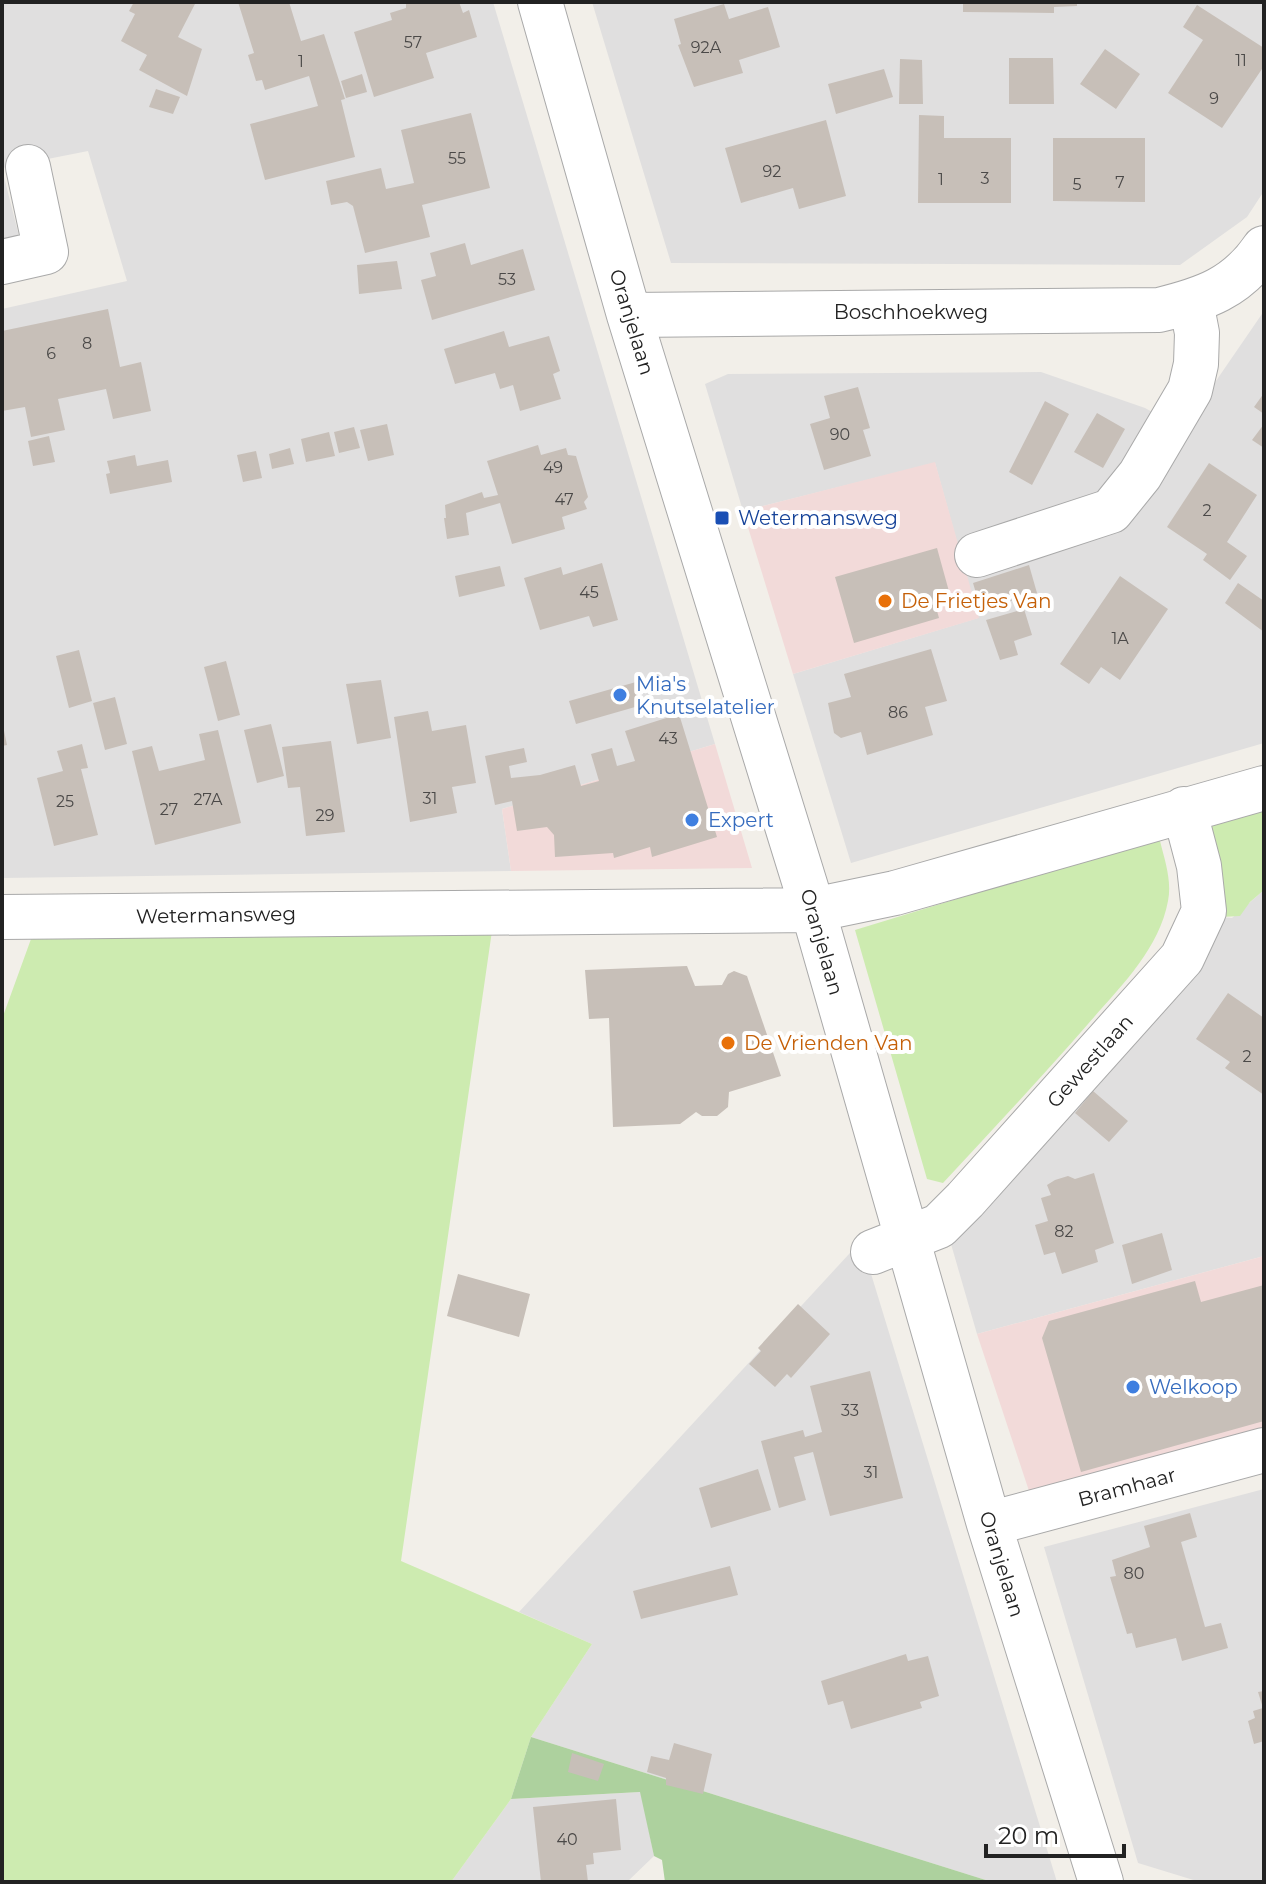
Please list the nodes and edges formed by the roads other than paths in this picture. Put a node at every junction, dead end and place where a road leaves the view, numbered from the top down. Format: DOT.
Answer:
graph roads {
  1 [pos="540,2"];
  2 [pos="28,167"];
  3 [pos="1264,248"];
  4 [pos="2,262"];
  5 [pos="1191,302"];
  6 [pos="629,315"];
  7 [pos="977,555"];
  8 [pos="1264,788"];
  9 [pos="1184,809"];
  10 [pos="813,910"];
  11 [pos="2,917"];
  12 [pos="890,1245"];
  13 [pos="1264,1450"];
  14 [pos="989,1524"];
  15 [pos="1101,1882"];
  1 -- 6 [label="street, Oranjelaan"];
  2 -- 4 [label="street"];
  3 -- 5 [label="street, Boschhoekweg"];
  5 -- 6 [label="street, Boschhoekweg"];
  5 -- 7 [label="street"];
  6 -- 10 [label="street, Oranjelaan"];
  8 -- 9 [label="street"];
  9 -- 10 [label="street"];
  9 -- 12 [label="street, Gewestlaan"];
  10 -- 11 [label="street, Wetermansweg"];
  10 -- 12 [label="street, Oranjelaan"];
  12 -- 14 [label="street, Oranjelaan"];
  13 -- 14 [label="street, Bramhaar"];
  14 -- 15 [label="street, Oranjelaan"];
}
